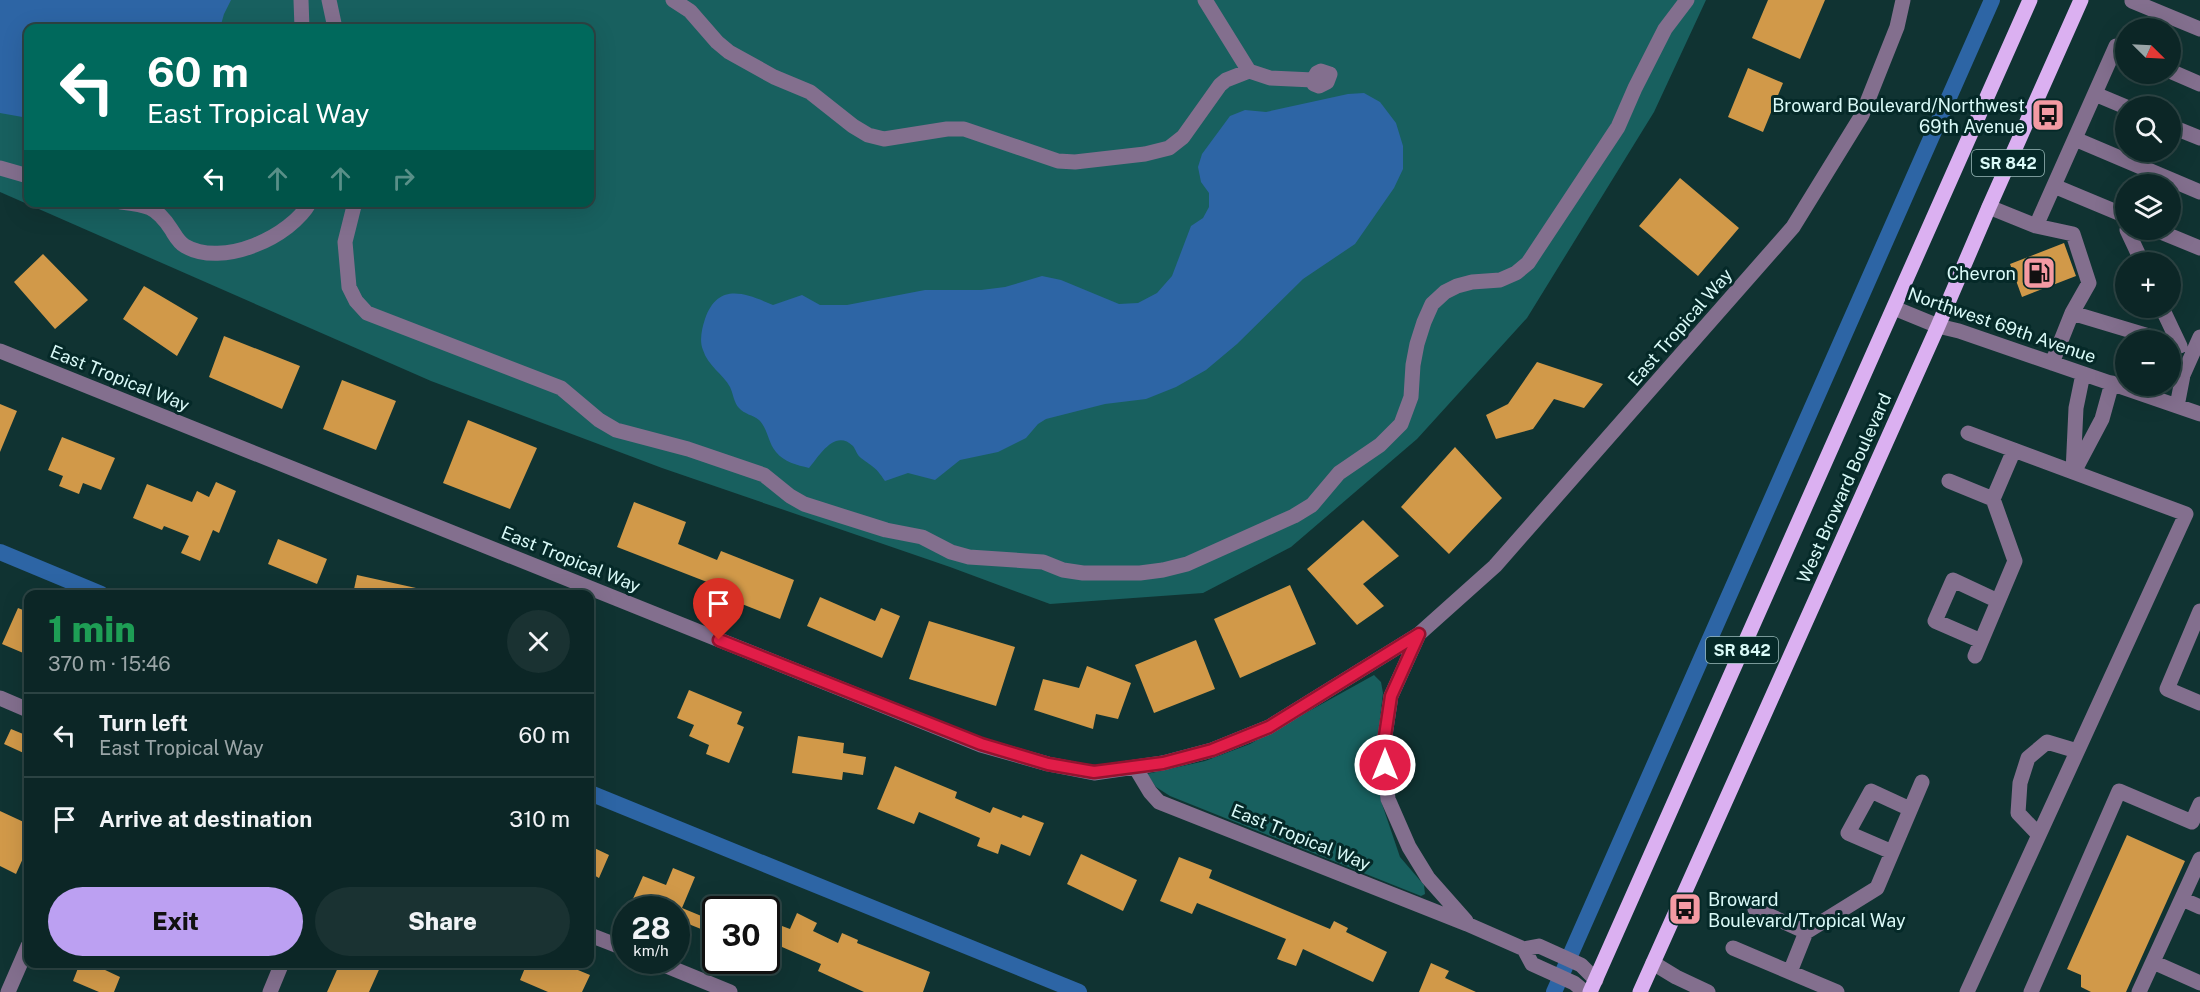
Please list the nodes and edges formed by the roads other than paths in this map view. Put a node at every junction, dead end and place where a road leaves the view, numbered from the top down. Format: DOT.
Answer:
graph roads {
  1 [pos="300,0"];
  2 [pos="329,0"];
  3 [pos="674,0"];
  4 [pos="1205,0"];
  5 [pos="1687,0"];
  6 [pos="1903,0"];
  7 [pos="2030,0"];
  8 [pos="2081,0"];
  9 [pos="2132,0"];
  10 [pos="302,24"];
  11 [pos="334,24"];
  12 [pos="2200,30"];
  13 [pos="2115,48"];
  14 [pos="1250,71"];
  15 [pos="2181,76"];
  16 [pos="1313,80"];
  17 [pos="2200,84"];
  18 [pos="2095,94"];
  19 [pos="2115,102"];
  20 [pos="2181,130"];
  21 [pos="2200,138"];
  22 [pos="2075,139"];
  23 [pos="0,168"];
  24 [pos="24,176"];
  25 [pos="2054,186"];
  26 [pos="2200,192"];
  27 [pos="148,207"];
  28 [pos="306,207"];
  29 [pos="354,207"];
  30 [pos="1989,207"];
  31 [pos="2115,217"];
  32 [pos="2037,226"];
  33 [pos="2180,240"];
  34 [pos="2200,248"];
  35 [pos="1894,308"];
  36 [pos="2072,313"];
  37 [pos="2169,318"];
  38 [pos="1938,326"];
  39 [pos="2129,330"];
  40 [pos="2189,346"];
  41 [pos="0,351"];
  42 [pos="2052,363"];
  43 [pos="2083,374"];
  44 [pos="2112,383"];
  45 [pos="2177,406"];
  46 [pos="2200,414"];
  47 [pos="1968,433"];
  48 [pos="2014,450"];
  49 [pos="2073,472"];
  50 [pos="1949,482"];
  51 [pos="1993,500"];
  52 [pos="1998,602"];
  53 [pos="2200,610"];
  54 [pos="1419,634"];
  55 [pos="1981,641"];
  56 [pos="1975,656"];
  57 [pos="0,698"];
  58 [pos="2200,703"];
  59 [pos="24,708"];
  60 [pos="2077,751"];
  61 [pos="1135,767"];
  62 [pos="1922,782"];
  63 [pos="2200,804"];
  64 [pos="1910,809"];
  65 [pos="2039,835"];
  66 [pos="1892,852"];
  67 [pos="2200,859"];
  68 [pos="2182,899"];
  69 [pos="2200,907"];
  70 [pos="1755,909"];
  71 [pos="1467,924"];
  72 [pos="1806,932"];
  73 [pos="594,937"];
  74 [pos="612,944"];
  75 [pos="1532,947"];
  76 [pos="1733,948"];
  77 [pos="24,955"];
  78 [pos="2153,962"];
  79 [pos="1653,963"];
  80 [pos="280,968"];
  81 [pos="1790,972"];
  82 [pos="686,974"];
  83 [pos="2200,983"];
  84 [pos="1579,988"];
  85 [pos="1596,988"];
  86 [pos="8,992"];
  87 [pos="270,992"];
  88 [pos="730,992"];
  89 [pos="1640,992"];
  90 [pos="1708,992"];
  91 [pos="1837,992"];
  92 [pos="1967,992"];
  93 [pos="2031,992"];
  94 [pos="2139,992"];
  1 -- 10 [label="street"];
  2 -- 11 [label="street"];
  3 -- 14 [label="street"];
  4 -- 14 [label="street"];
  5 -- 29 [label="street"];
  6 -- 54 [label="street, East Tropical Way"];
  7 -- 35 [label="main road, West Broward Boulevard / SR 842"];
  8 -- 30 [label="main road, West Broward Boulevard / SR 842"];
  9 -- 12 [label="street"];
  13 -- 18 [label="street"];
  14 -- 16 [label="street"];
  15 -- 17 [label="street"];
  18 -- 19 [label="street"];
  18 -- 22 [label="street"];
  20 -- 21 [label="street"];
  22 -- 25 [label="street"];
  22 -- 26 [label="street"];
  23 -- 24 [label="street"];
  25 -- 31 [label="street"];
  25 -- 32 [label="street"];
  27 -- 28 [label="street"];
  30 -- 32 [label="street"];
  30 -- 38 [label="main road, West Broward Boulevard / SR 842"];
  32 -- 36 [label="street"];
  33 -- 34 [label="street"];
  35 -- 38 [label="street, Northwest 69th Avenue"];
  35 -- 85 [label="main road, West Broward Boulevard / SR 842"];
  36 -- 39 [label="street"];
  36 -- 42 [label="street"];
  37 -- 40 [label="street"];
  38 -- 42 [label="street, Northwest 69th Avenue"];
  38 -- 79 [label="main road, West Broward Boulevard / SR 842"];
  40 -- 45 [label="street"];
  41 -- 61 [label="street, East Tropical Way"];
  42 -- 43 [label="street, Northwest 69th Avenue"];
  43 -- 44 [label="street, Northwest 69th Avenue"];
  43 -- 49 [label="street"];
  44 -- 45 [label="street, Northwest 69th Avenue"];
  44 -- 49 [label="street"];
  45 -- 46 [label="street, Northwest 69th Avenue"];
  47 -- 48 [label="street"];
  48 -- 49 [label="street"];
  48 -- 51 [label="street"];
  49 -- 60 [label="street"];
  50 -- 51 [label="street"];
  51 -- 52 [label="street"];
  52 -- 55 [label="street"];
  52 -- 55 [label="street"];
  53 -- 58 [label="street"];
  54 -- 61 [label="street, East Tropical Way"];
  54 -- 71 [label="street, East Tropical Way"];
  55 -- 56 [label="street"];
  57 -- 59 [label="street"];
  60 -- 65 [label="street"];
  60 -- 65 [label="street"];
  61 -- 71 [label="street, East Tropical Way"];
  62 -- 64 [label="street"];
  63 -- 93 [label="street"];
  64 -- 66 [label="street"];
  64 -- 66 [label="street"];
  65 -- 92 [label="street"];
  66 -- 72 [label="street"];
  67 -- 68 [label="street"];
  68 -- 69 [label="street"];
  68 -- 78 [label="street"];
  70 -- 72 [label="street"];
  71 -- 75 [label="street, East Tropical Way"];
  72 -- 81 [label="street"];
  73 -- 74 [label="street"];
  75 -- 84 [label="street"];
  75 -- 85 [label="street, East Tropical Way"];
  76 -- 81 [label="street"];
  77 -- 86 [label="street"];
  78 -- 83 [label="street"];
  78 -- 94 [label="street"];
  79 -- 89 [label="main road, West Broward Boulevard / SR 842"];
  79 -- 90 [label="street"];
  80 -- 87 [label="street"];
  81 -- 91 [label="street"];
  82 -- 88 [label="street"];
}
